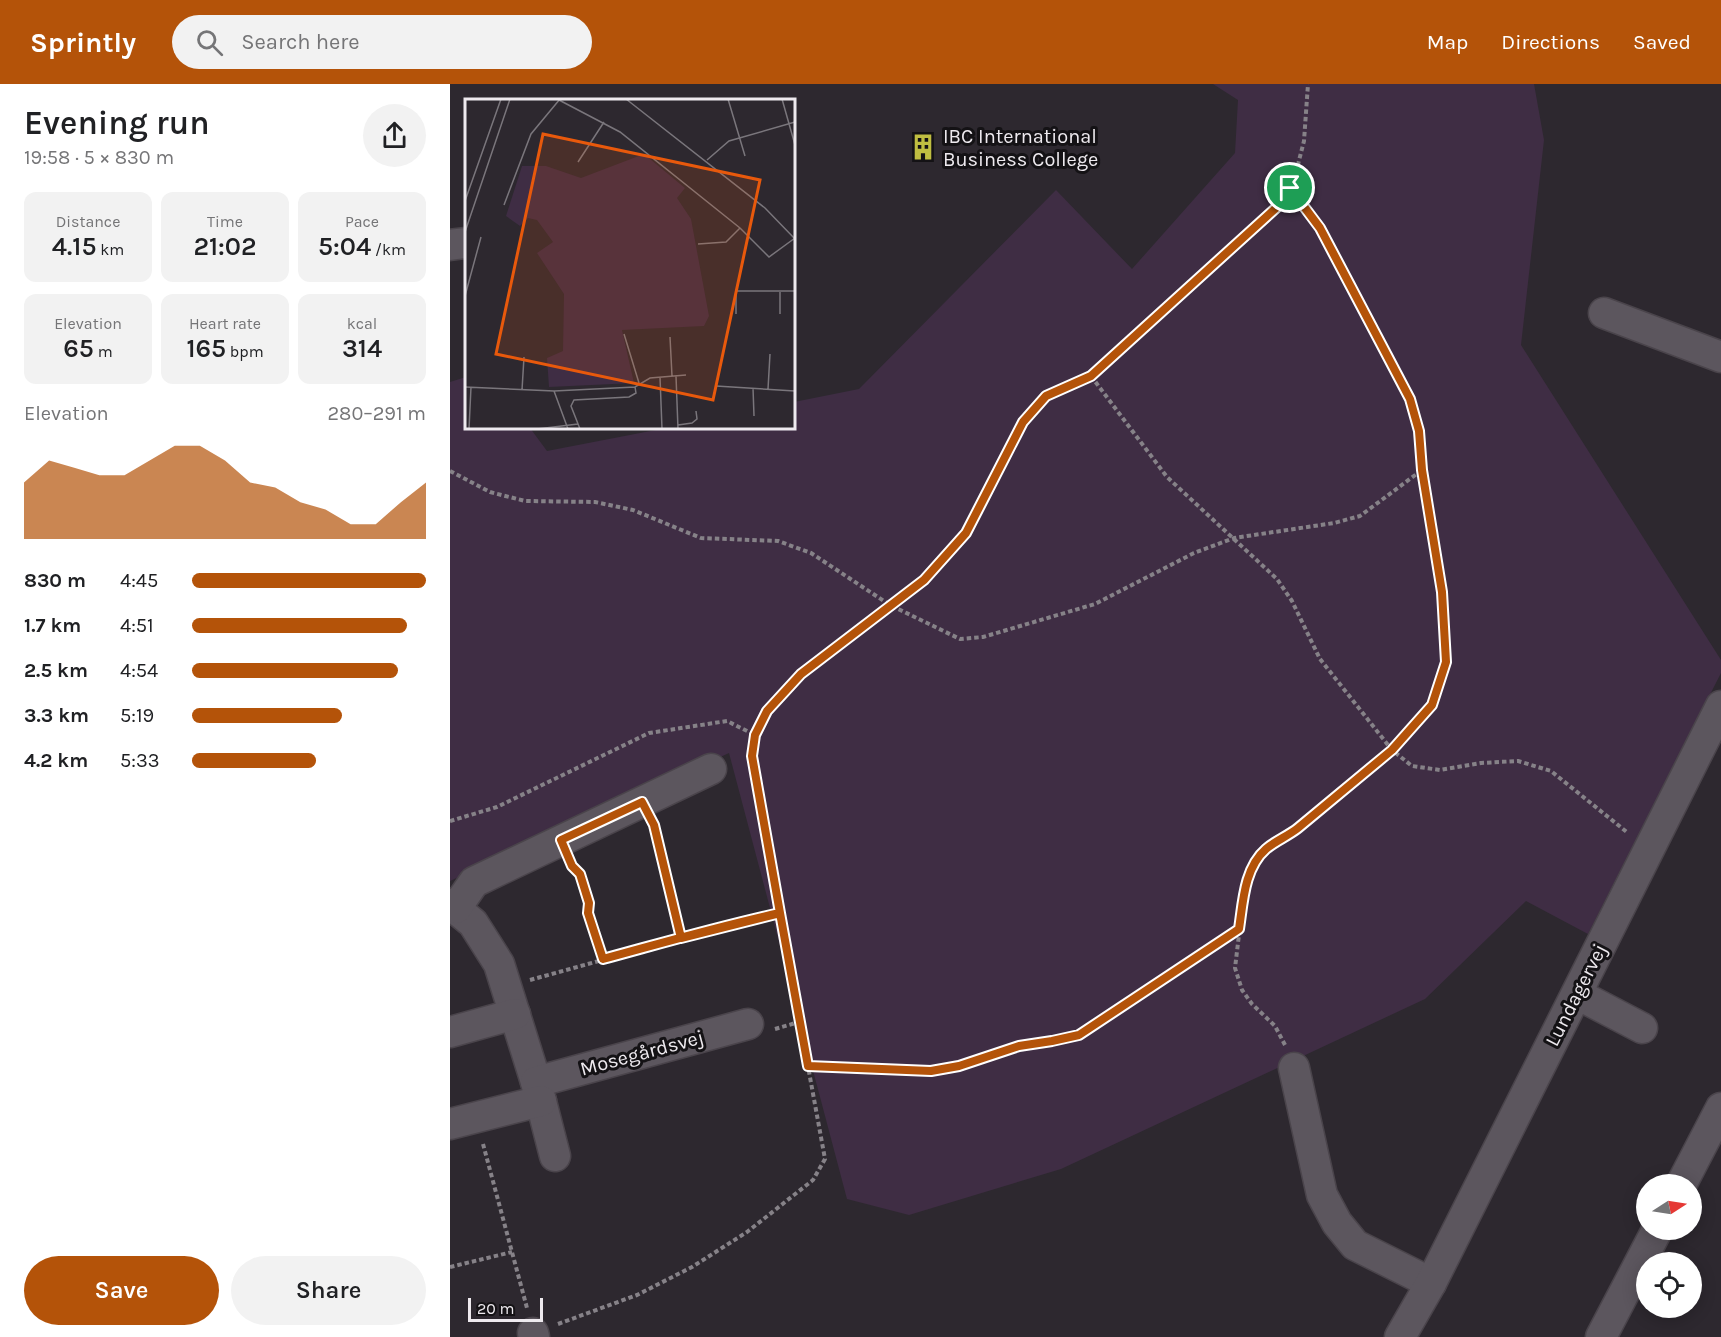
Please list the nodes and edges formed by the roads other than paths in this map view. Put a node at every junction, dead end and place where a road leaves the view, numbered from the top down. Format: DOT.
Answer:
graph roads {
  1 [pos="1604,313"];
  2 [pos="1721,357"];
  3 [pos="1721,706"];
  4 [pos="711,769"];
  5 [pos="453,906"];
  6 [pos="1577,994"];
  7 [pos="510,1000"];
  8 [pos="748,1024"];
  9 [pos="1642,1028"];
  10 [pos="450,1032"];
  11 [pos="1294,1068"];
  12 [pos="538,1092"];
  13 [pos="1721,1108"];
  14 [pos="463,1121"];
  15 [pos="555,1156"];
  16 [pos="1687,1174"];
  17 [pos="1652,1240"];
  18 [pos="1431,1283"];
  19 [pos="1400,1337"];
  20 [pos="1601,1337"];
  1 -- 2 [label="street"];
  3 -- 6 [label="street, Lundagervej"];
  4 -- 5 [label="street"];
  5 -- 7 [label="street"];
  6 -- 9 [label="street"];
  6 -- 18 [label="street, Lundagervej"];
  7 -- 10 [label="street"];
  7 -- 12 [label="street"];
  8 -- 12 [label="street, Mosegårdsvej"];
  11 -- 18 [label="street"];
  12 -- 14 [label="street, Mosegårdsvej"];
  12 -- 15 [label="street"];
  13 -- 16 [label="street"];
  17 -- 20 [label="street"];
  18 -- 19 [label="street, Lundagervej"];
}
